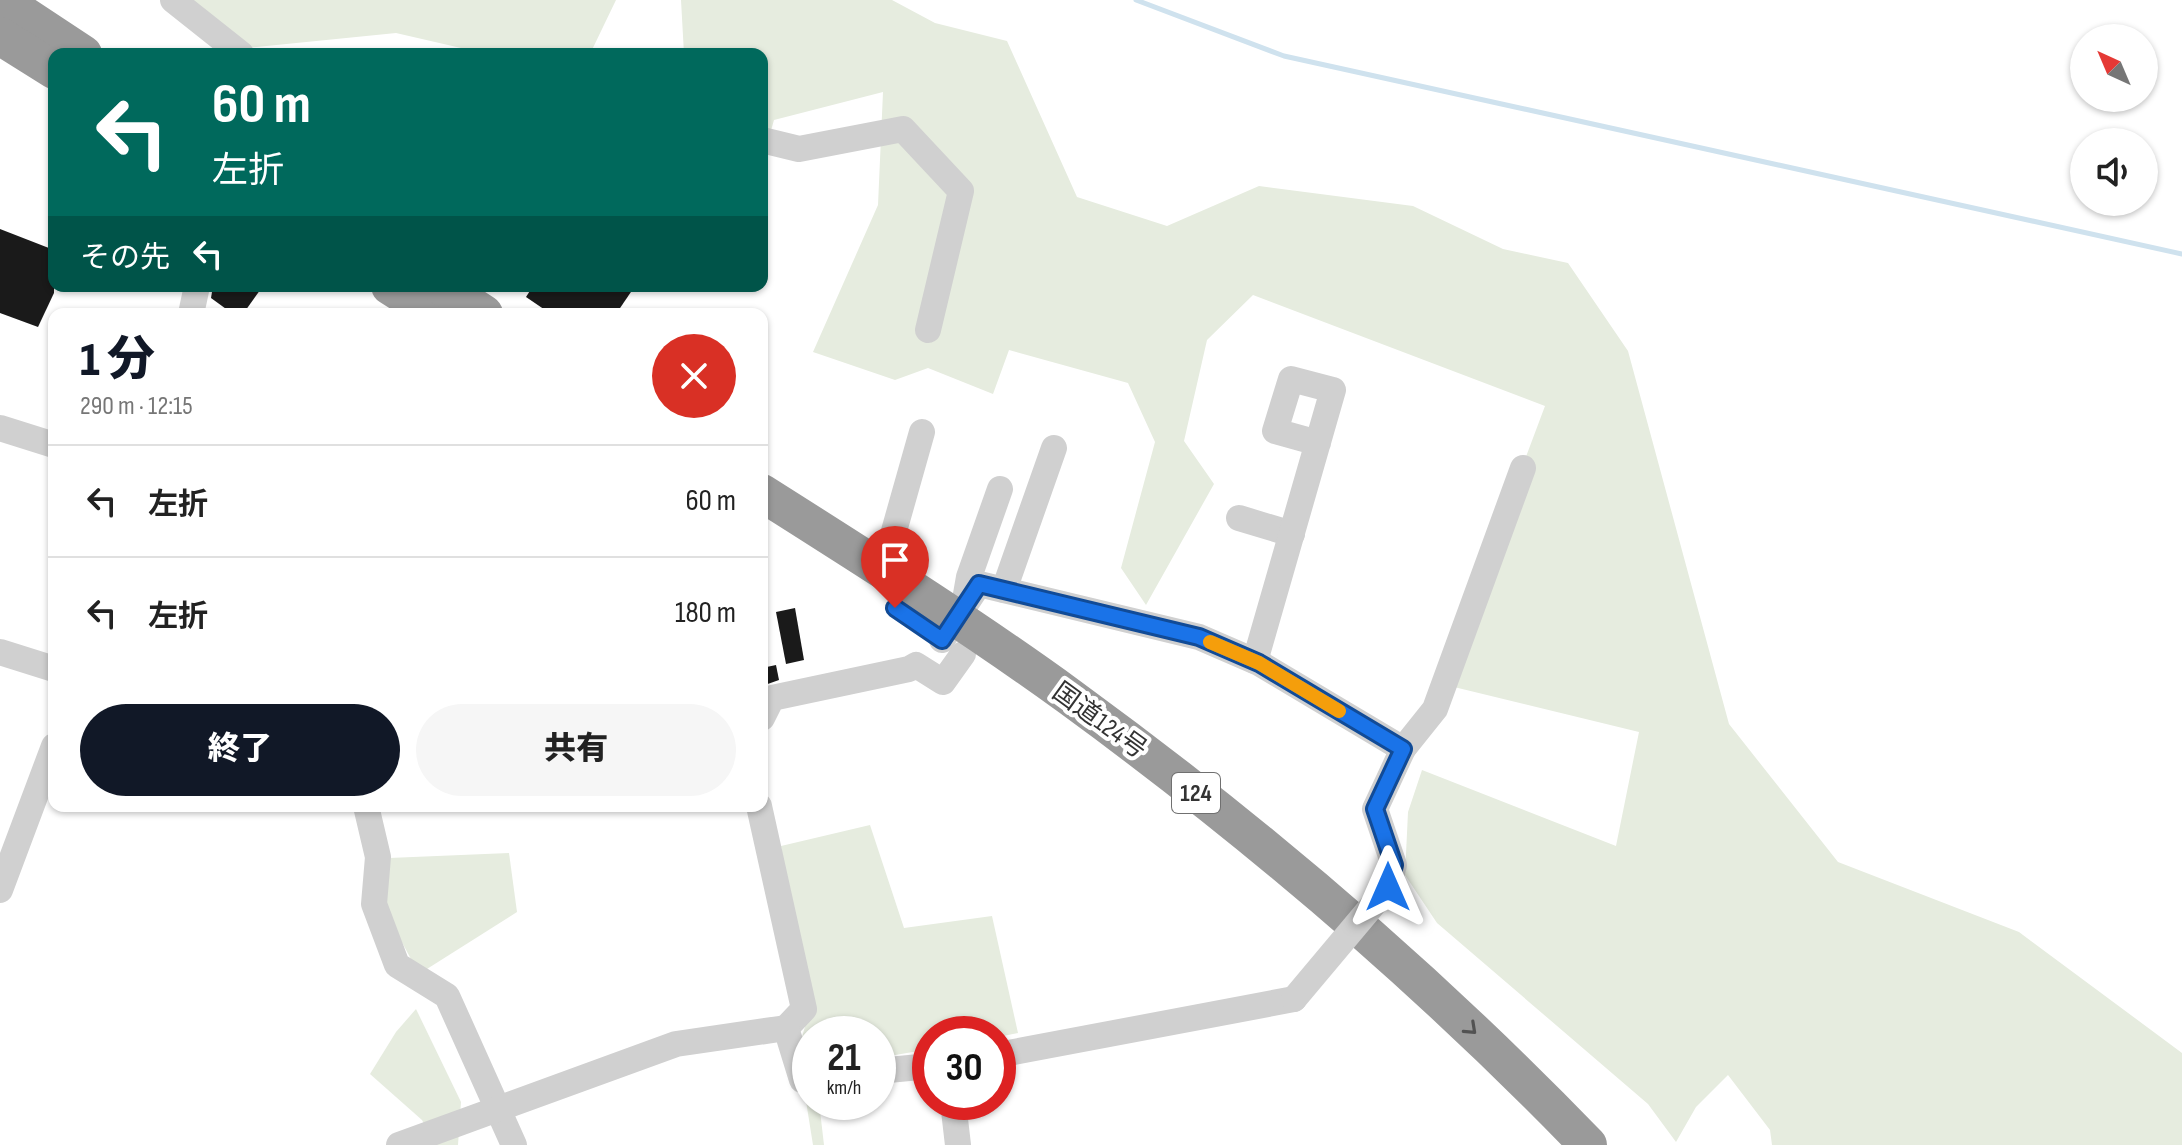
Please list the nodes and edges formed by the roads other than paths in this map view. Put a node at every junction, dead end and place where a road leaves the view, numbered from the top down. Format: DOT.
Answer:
graph roads {
  1 [pos="173,0"];
  2 [pos="4,25"];
  3 [pos="67,48"];
  4 [pos="233,48"];
  5 [pos="48,65"];
  6 [pos="768,141"];
  7 [pos="399,292"];
  8 [pos="450,292"];
  9 [pos="425,308"];
  10 [pos="475,308"];
  11 [pos="928,330"];
  12 [pos="0,428"];
  13 [pos="922,432"];
  14 [pos="48,443"];
  15 [pos="1318,443"];
  16 [pos="1054,448"];
  17 [pos="1523,468"];
  18 [pos="1000,489"];
  19 [pos="768,497"];
  20 [pos="1239,518"];
  21 [pos="768,525"];
  22 [pos="1292,534"];
  23 [pos="883,570"];
  24 [pos="1004,590"];
  25 [pos="957,629"];
  26 [pos="0,652"];
  27 [pos="1255,661"];
  28 [pos="48,667"];
  29 [pos="768,706"];
  30 [pos="1403,749"];
  31 [pos="48,762"];
  32 [pos="367,812"];
  33 [pos="760,812"];
  34 [pos="0,890"];
  35 [pos="786,1028"];
  36 [pos="792,1048"];
  37 [pos="1016,1052"];
  38 [pos="496,1108"];
  39 [pos="955,1120"];
  40 [pos="399,1145"];
  41 [pos="514,1145"];
  42 [pos="958,1145"];
  43 [pos="1553,1145"];
  44 [pos="1588,1145"];
  1 -- 4 [label="street"];
  2 -- 3 [label="highway"];
  2 -- 5 [label="highway"];
  6 -- 11 [label="street"];
  7 -- 9 [label="highway"];
  8 -- 10 [label="highway"];
  12 -- 14 [label="street"];
  13 -- 23 [label="street"];
  15 -- 22 [label="street"];
  16 -- 24 [label="street"];
  17 -- 30 [label="street"];
  18 -- 25 [label="street"];
  19 -- 23 [label="highway, 国道124号 / 124"];
  20 -- 22 [label="street"];
  21 -- 25 [label="highway, 国道124号 / 124"];
  22 -- 27 [label="street"];
  23 -- 25 [label="highway, 国道124号 / 124"];
  24 -- 25 [label="street"];
  24 -- 27 [label="street"];
  25 -- 29 [label="street"];
  25 -- 43 [label="highway, 国道124号 / 124"];
  25 -- 44 [label="highway, 国道124号 / 124, one-way"];
  26 -- 28 [label="street"];
  27 -- 30 [label="street"];
  30 -- 37 [label="street, bridge"];
  31 -- 34 [label="street"];
  32 -- 38 [label="street"];
  33 -- 35 [label="street"];
  35 -- 36 [label="street"];
  35 -- 38 [label="street"];
  38 -- 40 [label="street"];
  38 -- 41 [label="street"];
  39 -- 42 [label="street"];
}
